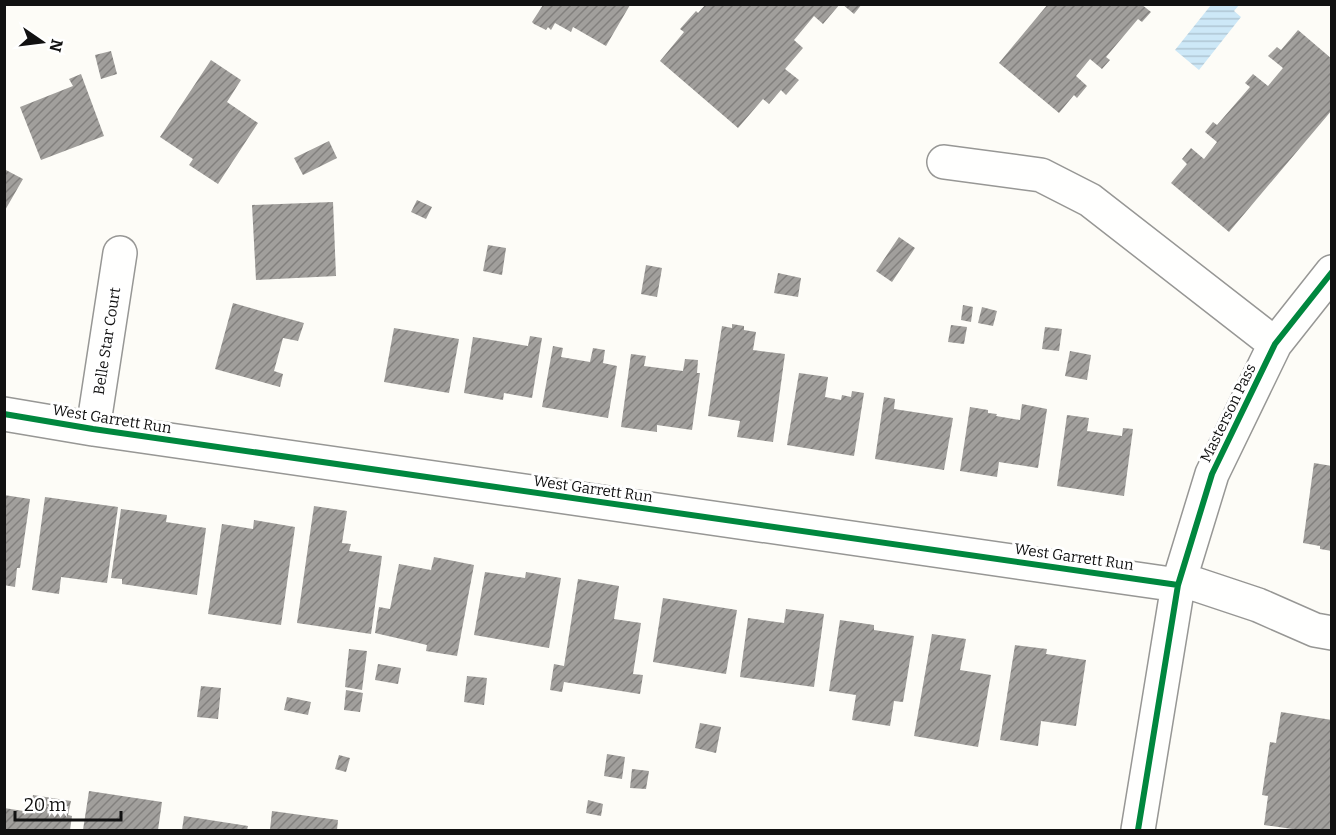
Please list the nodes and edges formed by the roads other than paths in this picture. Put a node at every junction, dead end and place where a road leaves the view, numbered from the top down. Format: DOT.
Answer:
graph roads {
  1 [pos="944,162"];
  2 [pos="120,253"];
  3 [pos="1332,272"];
  4 [pos="1275,345"];
  5 [pos="4,414"];
  6 [pos="93,429"];
  7 [pos="1179,582"];
  8 [pos="1332,633"];
  9 [pos="1138,831"];
  1 -- 4 [label="street"];
  2 -- 6 [label="street, Belle Star Court"];
  3 -- 4 [label="street, Masterson Pass"];
  4 -- 7 [label="street, Masterson Pass"];
  5 -- 6 [label="street, West Garrett Run"];
  6 -- 7 [label="street, West Garrett Run"];
  7 -- 8 [label="street, West Garrett Run"];
  7 -- 9 [label="street, Masterson Pass"];
}
